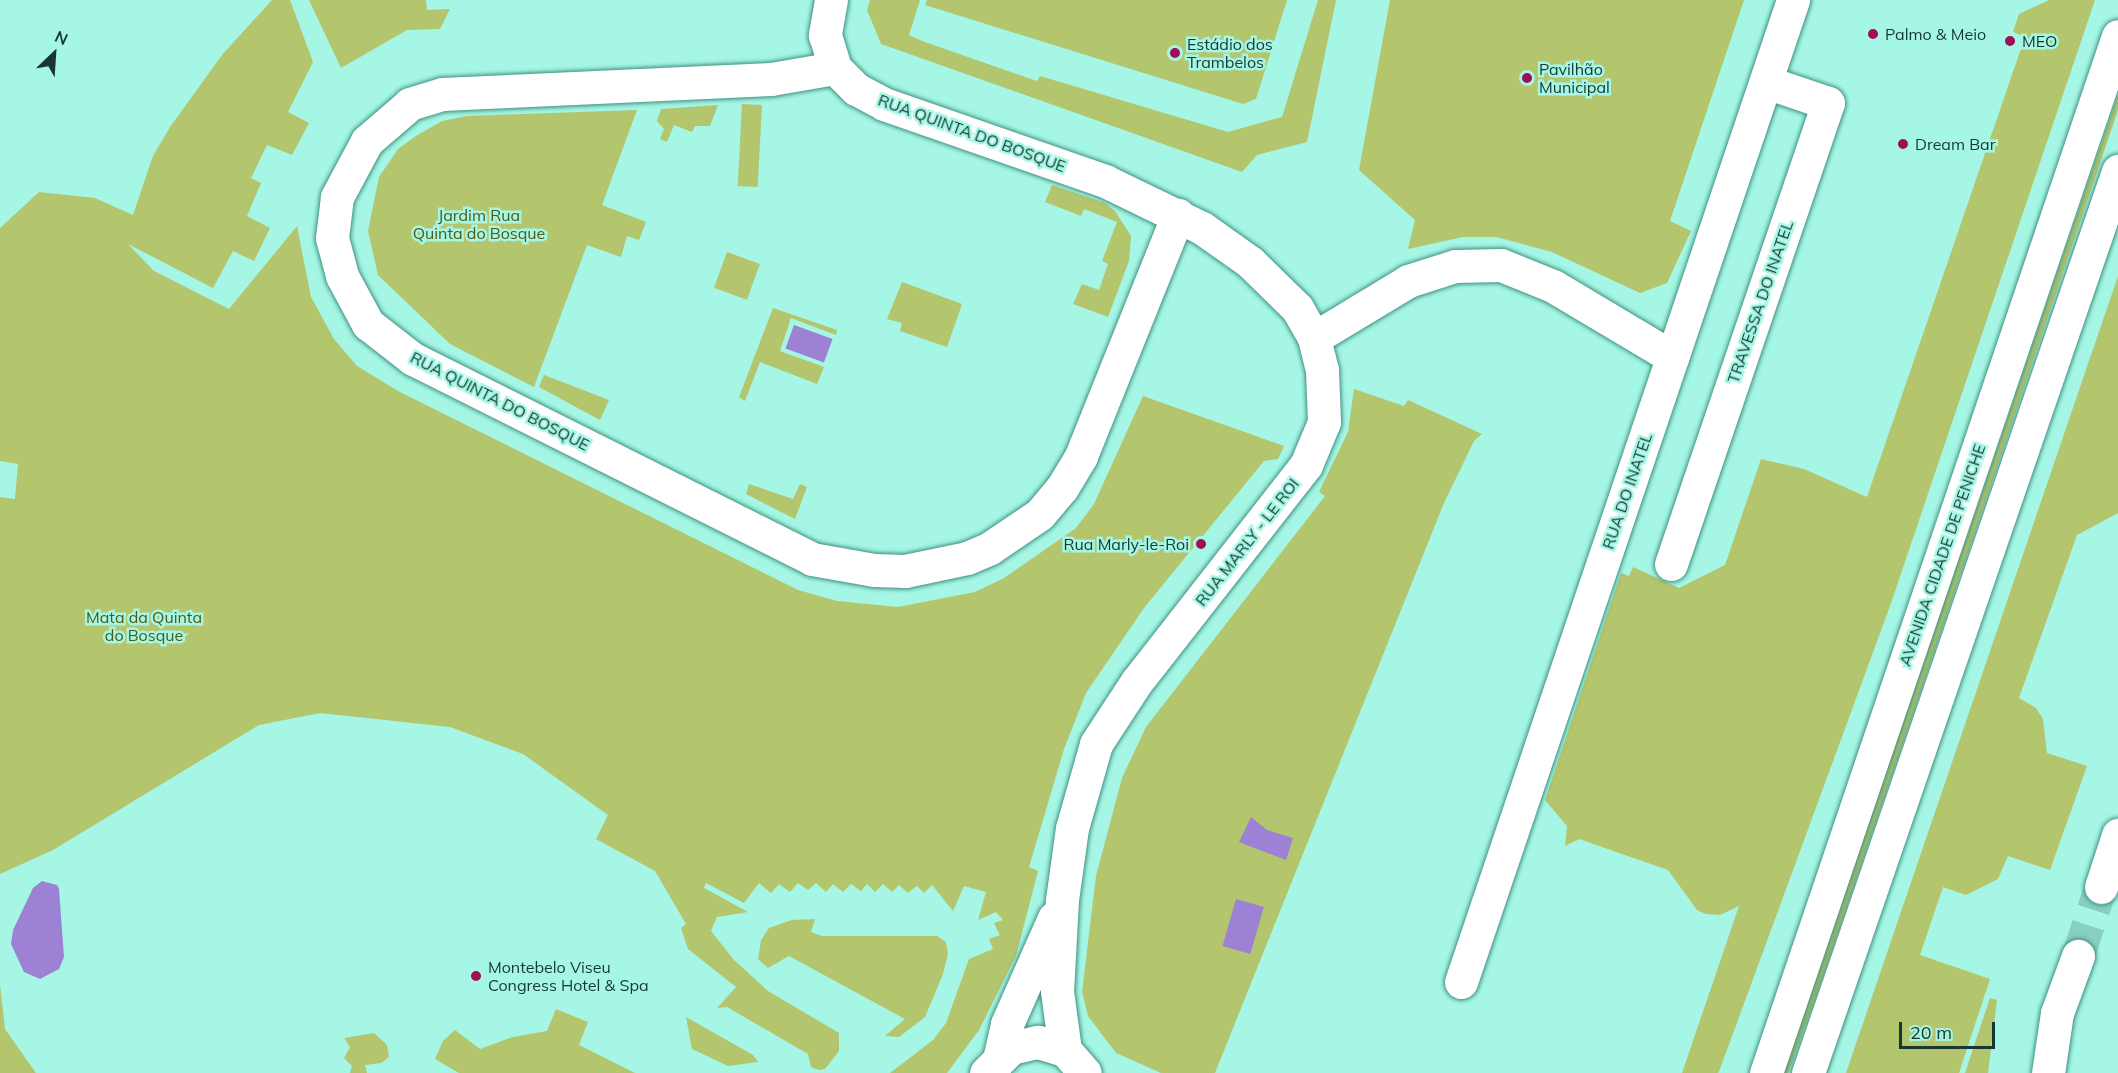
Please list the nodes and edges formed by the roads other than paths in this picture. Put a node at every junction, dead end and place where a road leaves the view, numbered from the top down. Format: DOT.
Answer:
graph roads {
  1 [pos="831,0"];
  2 [pos="1793,0"];
  3 [pos="2118,36"];
  4 [pos="835,68"];
  5 [pos="1766,82"];
  6 [pos="2118,171"];
  7 [pos="1178,215"];
  8 [pos="1314,338"];
  9 [pos="1672,357"];
  10 [pos="1671,564"];
  11 [pos="2118,836"];
  12 [pos="2101,886"];
  13 [pos="1062,900"];
  14 [pos="2078,956"];
  15 [pos="1461,982"];
  16 [pos="1787,1012"];
  17 [pos="993,1064"];
  18 [pos="1082,1065"];
  19 [pos="1753,1073"];
  20 [pos="1766,1073"];
  21 [pos="1808,1073"];
  22 [pos="2048,1073"];
  1 -- 4 [label="street"];
  2 -- 5 [label="street, RUA DO INATEL"];
  3 -- 16 [label="street, AVENIDA CIDADE DE PENICHE"];
  4 -- 7 [label="street, RUA QUINTA DO BOSQUE"];
  4 -- 7 [label="street, RUA QUINTA DO BOSQUE"];
  5 -- 9 [label="street, RUA DO INATEL"];
  5 -- 10 [label="street, TRAVESSA DO INATEL"];
  6 -- 21 [label="street"];
  7 -- 8 [label="street, RUA QUINTA DO BOSQUE"];
  8 -- 9 [label="street"];
  8 -- 13 [label="street, RUA MARLY - LE ROI"];
  9 -- 15 [label="street, RUA DO INATEL"];
  11 -- 12 [label="street"];
  13 -- 17 [label="street, RUA MARLY - LE ROI"];
  13 -- 18 [label="street, RUA MARLY - LE ROI"];
  14 -- 22 [label="street"];
  16 -- 19 [label="street"];
  16 -- 20 [label="street, AVENIDA CIDADE DE PENICHE"];
  17 -- 18 [label="street"];
}
